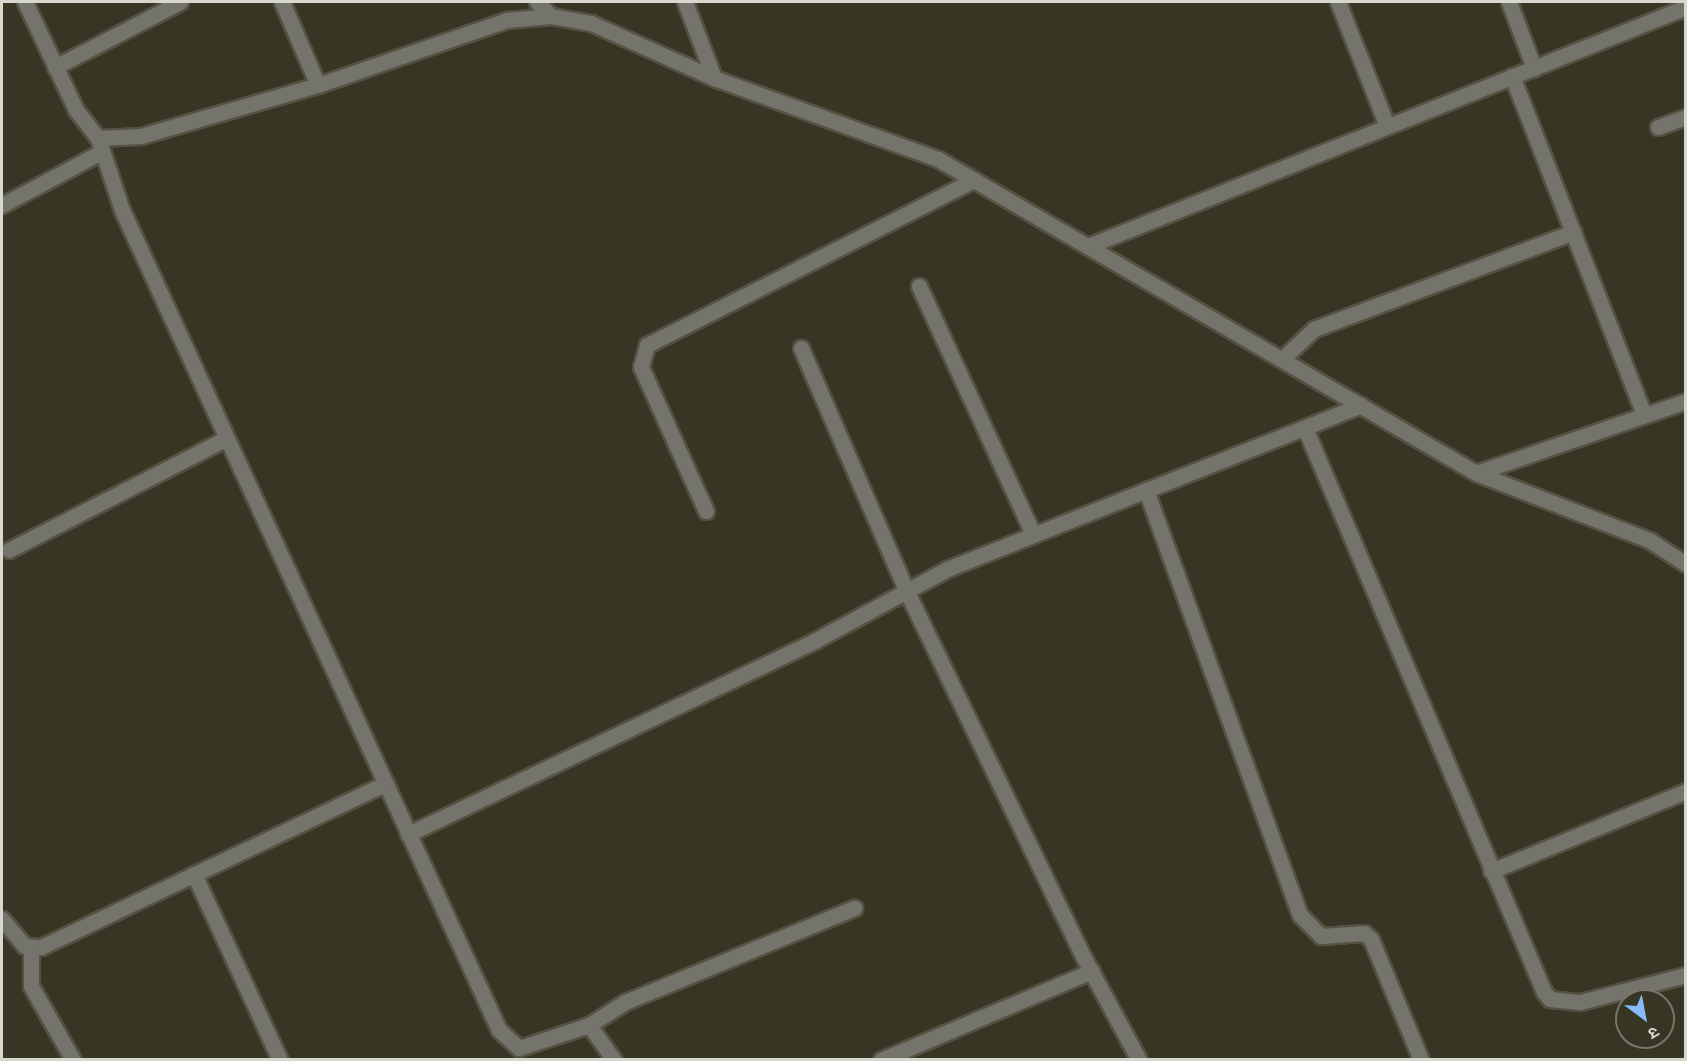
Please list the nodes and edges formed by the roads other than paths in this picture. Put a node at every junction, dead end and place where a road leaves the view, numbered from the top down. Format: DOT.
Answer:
graph roads {
  1 [pos="25,2"];
  2 [pos="180,2"];
  3 [pos="282,2"];
  4 [pos="537,2"];
  5 [pos="685,2"];
  6 [pos="1338,2"];
  7 [pos="1509,2"];
  8 [pos="1686,7"];
  9 [pos="551,16"];
  10 [pos="55,68"];
  11 [pos="1534,68"];
  12 [pos="1512,76"];
  13 [pos="714,78"];
  14 [pos="318,85"];
  15 [pos="1686,117"];
  16 [pos="1387,126"];
  17 [pos="1658,127"];
  18 [pos="100,145"];
  19 [pos="974,180"];
  20 [pos="2,206"];
  21 [pos="1573,232"];
  22 [pos="1088,246"];
  23 [pos="919,286"];
  24 [pos="801,348"];
  25 [pos="1282,359"];
  26 [pos="1686,401"];
  27 [pos="1361,405"];
  28 [pos="1644,414"];
  29 [pos="1305,428"];
  30 [pos="225,439"];
  31 [pos="1476,473"];
  32 [pos="1146,490"];
  33 [pos="706,511"];
  34 [pos="1033,534"];
  35 [pos="9,550"];
  36 [pos="1686,564"];
  37 [pos="906,590"];
  38 [pos="384,784"];
  39 [pos="1686,791"];
  40 [pos="408,834"];
  41 [pos="1491,871"];
  42 [pos="194,874"];
  43 [pos="854,909"];
  44 [pos="2,919"];
  45 [pos="31,949"];
  46 [pos="1092,971"];
  47 [pos="1686,975"];
  48 [pos="589,1025"];
  49 [pos="73,1059"];
  50 [pos="280,1059"];
  51 [pos="614,1059"];
  52 [pos="881,1059"];
  53 [pos="1139,1059"];
  54 [pos="1421,1059"];
  1 -- 10 [label="street"];
  2 -- 10 [label="street"];
  3 -- 14 [label="street"];
  4 -- 9 [label="street"];
  5 -- 13 [label="street"];
  6 -- 16 [label="street"];
  7 -- 11 [label="street"];
  8 -- 11 [label="street"];
  9 -- 13 [label="street"];
  9 -- 14 [label="street"];
  10 -- 18 [label="street"];
  11 -- 12 [label="street"];
  12 -- 16 [label="street"];
  12 -- 21 [label="street"];
  13 -- 19 [label="street"];
  14 -- 18 [label="street"];
  15 -- 17 [label="street"];
  16 -- 22 [label="street"];
  18 -- 20 [label="street"];
  18 -- 30 [label="street"];
  19 -- 22 [label="street"];
  19 -- 33 [label="street"];
  21 -- 25 [label="street"];
  21 -- 28 [label="street"];
  22 -- 25 [label="street"];
  23 -- 34 [label="street"];
  24 -- 37 [label="street"];
  25 -- 27 [label="street"];
  26 -- 28 [label="street"];
  27 -- 29 [label="street"];
  27 -- 31 [label="street"];
  28 -- 31 [label="street"];
  29 -- 32 [label="street"];
  29 -- 41 [label="street"];
  30 -- 35 [label="street"];
  30 -- 38 [label="street"];
  31 -- 36 [label="street"];
  32 -- 34 [label="street"];
  32 -- 54 [label="street"];
  34 -- 37 [label="street"];
  37 -- 40 [label="street"];
  37 -- 46 [label="street"];
  38 -- 40 [label="street"];
  38 -- 42 [label="street"];
  39 -- 41 [label="street"];
  40 -- 48 [label="street"];
  41 -- 47 [label="street"];
  42 -- 45 [label="street"];
  42 -- 50 [label="street"];
  43 -- 48 [label="street"];
  44 -- 45 [label="street"];
  45 -- 49 [label="street"];
  46 -- 52 [label="street"];
  46 -- 53 [label="street"];
  48 -- 51 [label="street"];
}
